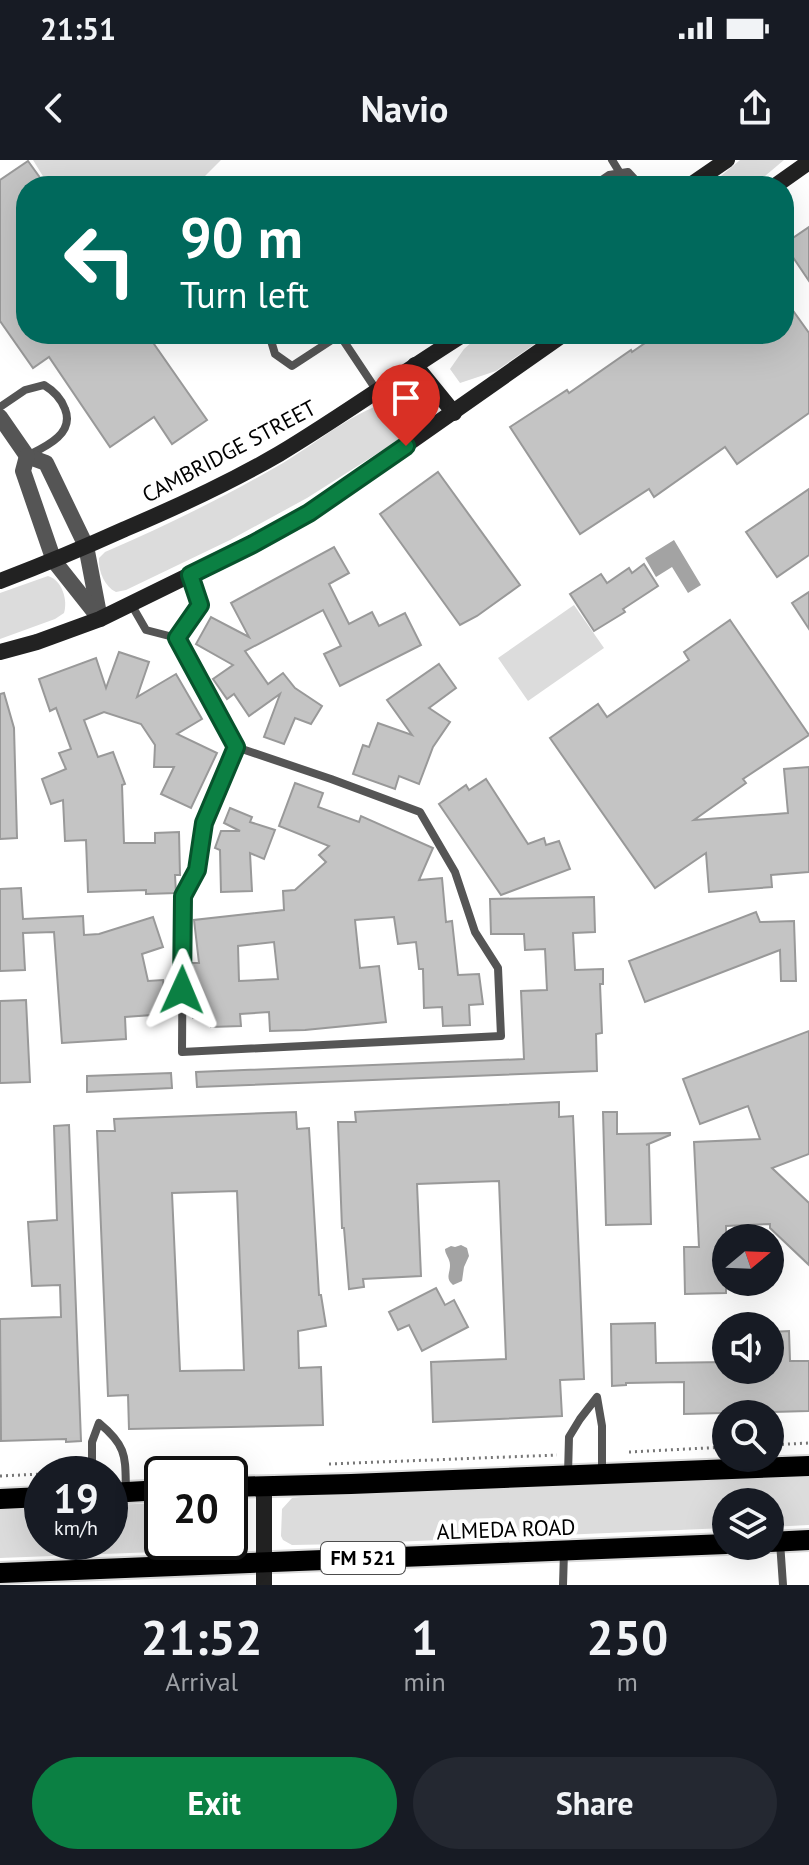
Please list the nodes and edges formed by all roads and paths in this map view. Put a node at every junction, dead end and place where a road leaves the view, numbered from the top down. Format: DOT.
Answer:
graph roads {
  1 [pos="612,160"];
  2 [pos="727,160"];
  3 [pos="809,162"];
  4 [pos="620,173"];
  5 [pos="608,176"];
  6 [pos="632,176"];
  7 [pos="704,176"];
  8 [pos="789,176"];
  9 [pos="272,344"];
  10 [pos="325,344"];
  11 [pos="346,344"];
  12 [pos="448,344"];
  13 [pos="550,344"];
  14 [pos="415,365"];
  15 [pos="377,391"];
  16 [pos="0,407"];
  17 [pos="454,413"];
  18 [pos="0,417"];
  19 [pos="27,456"];
  20 [pos="86,546"];
  21 [pos="54,561"];
  22 [pos="190,575"];
  23 [pos="0,581"];
  24 [pos="131,604"];
  25 [pos="100,619"];
  26 [pos="177,638"];
  27 [pos="0,652"];
  28 [pos="236,747"];
  29 [pos="809,1443"];
  30 [pos="784,1444"];
  31 [pos="712,1449"];
  32 [pos="92,1456"];
  33 [pos="124,1456"];
  34 [pos="321,1464"];
  35 [pos="569,1464"];
  36 [pos="602,1464"];
  37 [pos="809,1466"];
  38 [pos="24,1475"];
  39 [pos="0,1476"];
  40 [pos="248,1481"];
  41 [pos="264,1485"];
  42 [pos="24,1498"];
  43 [pos="0,1499"];
  44 [pos="809,1540"];
  45 [pos="784,1541"];
  46 [pos="712,1545"];
  47 [pos="564,1551"];
  48 [pos="778,1560"];
  49 [pos="264,1561"];
  50 [pos="0,1573"];
  51 [pos="32,1578"];
  52 [pos="264,1585"];
  53 [pos="563,1585"];
  54 [pos="783,1585"];
  1 -- 4 [label="lane"];
  2 -- 7 [label="street"];
  3 -- 8 [label="street"];
  4 -- 5 [label="lane"];
  4 -- 6 [label="lane"];
  9 -- 10 [label="lane"];
  11 -- 15 [label="lane"];
  12 -- 14 [label="street, CAMBRIDGE STREET"];
  13 -- 17 [label="street"];
  14 -- 15 [label="street, CAMBRIDGE STREET"];
  14 -- 17 [label="street"];
  15 -- 20 [label="street, CAMBRIDGE STREET"];
  16 -- 19 [label="lane"];
  17 -- 22 [label="street"];
  18 -- 19 [label="street"];
  19 -- 20 [label="street"];
  19 -- 21 [label="street"];
  20 -- 21 [label="street, CAMBRIDGE STREET"];
  20 -- 25 [label="street"];
  21 -- 23 [label="street, CAMBRIDGE STREET"];
  21 -- 25 [label="street"];
  22 -- 24 [label="street"];
  22 -- 26 [label="lane"];
  24 -- 25 [label="street"];
  24 -- 26 [label="lane"];
  25 -- 27 [label="street"];
  26 -- 28 [label="lane"];
  28 -- 28 [label="lane"];
  29 -- 30 [label="path"];
  31 -- 36 [label="path"];
  32 -- 33 [label="lane"];
  34 -- 35 [label="path"];
  35 -- 36 [label="main road"];
  35 -- 36 [label="lane"];
  35 -- 41 [label="main road"];
  36 -- 37 [label="main road"];
  38 -- 39 [label="path"];
  40 -- 41 [label="main road"];
  41 -- 49 [label="street"];
  42 -- 43 [label="main road"];
  44 -- 45 [label="main road"];
  46 -- 47 [label="main road, ALMEDA ROAD / FM 521"];
  47 -- 49 [label="main road, ALMEDA ROAD / FM 521"];
  47 -- 53 [label="lane"];
  48 -- 54 [label="lane"];
  49 -- 51 [label="main road, ALMEDA ROAD / FM 521"];
  49 -- 52 [label="street"];
  50 -- 51 [label="main road, ALMEDA ROAD / FM 521"];
}
